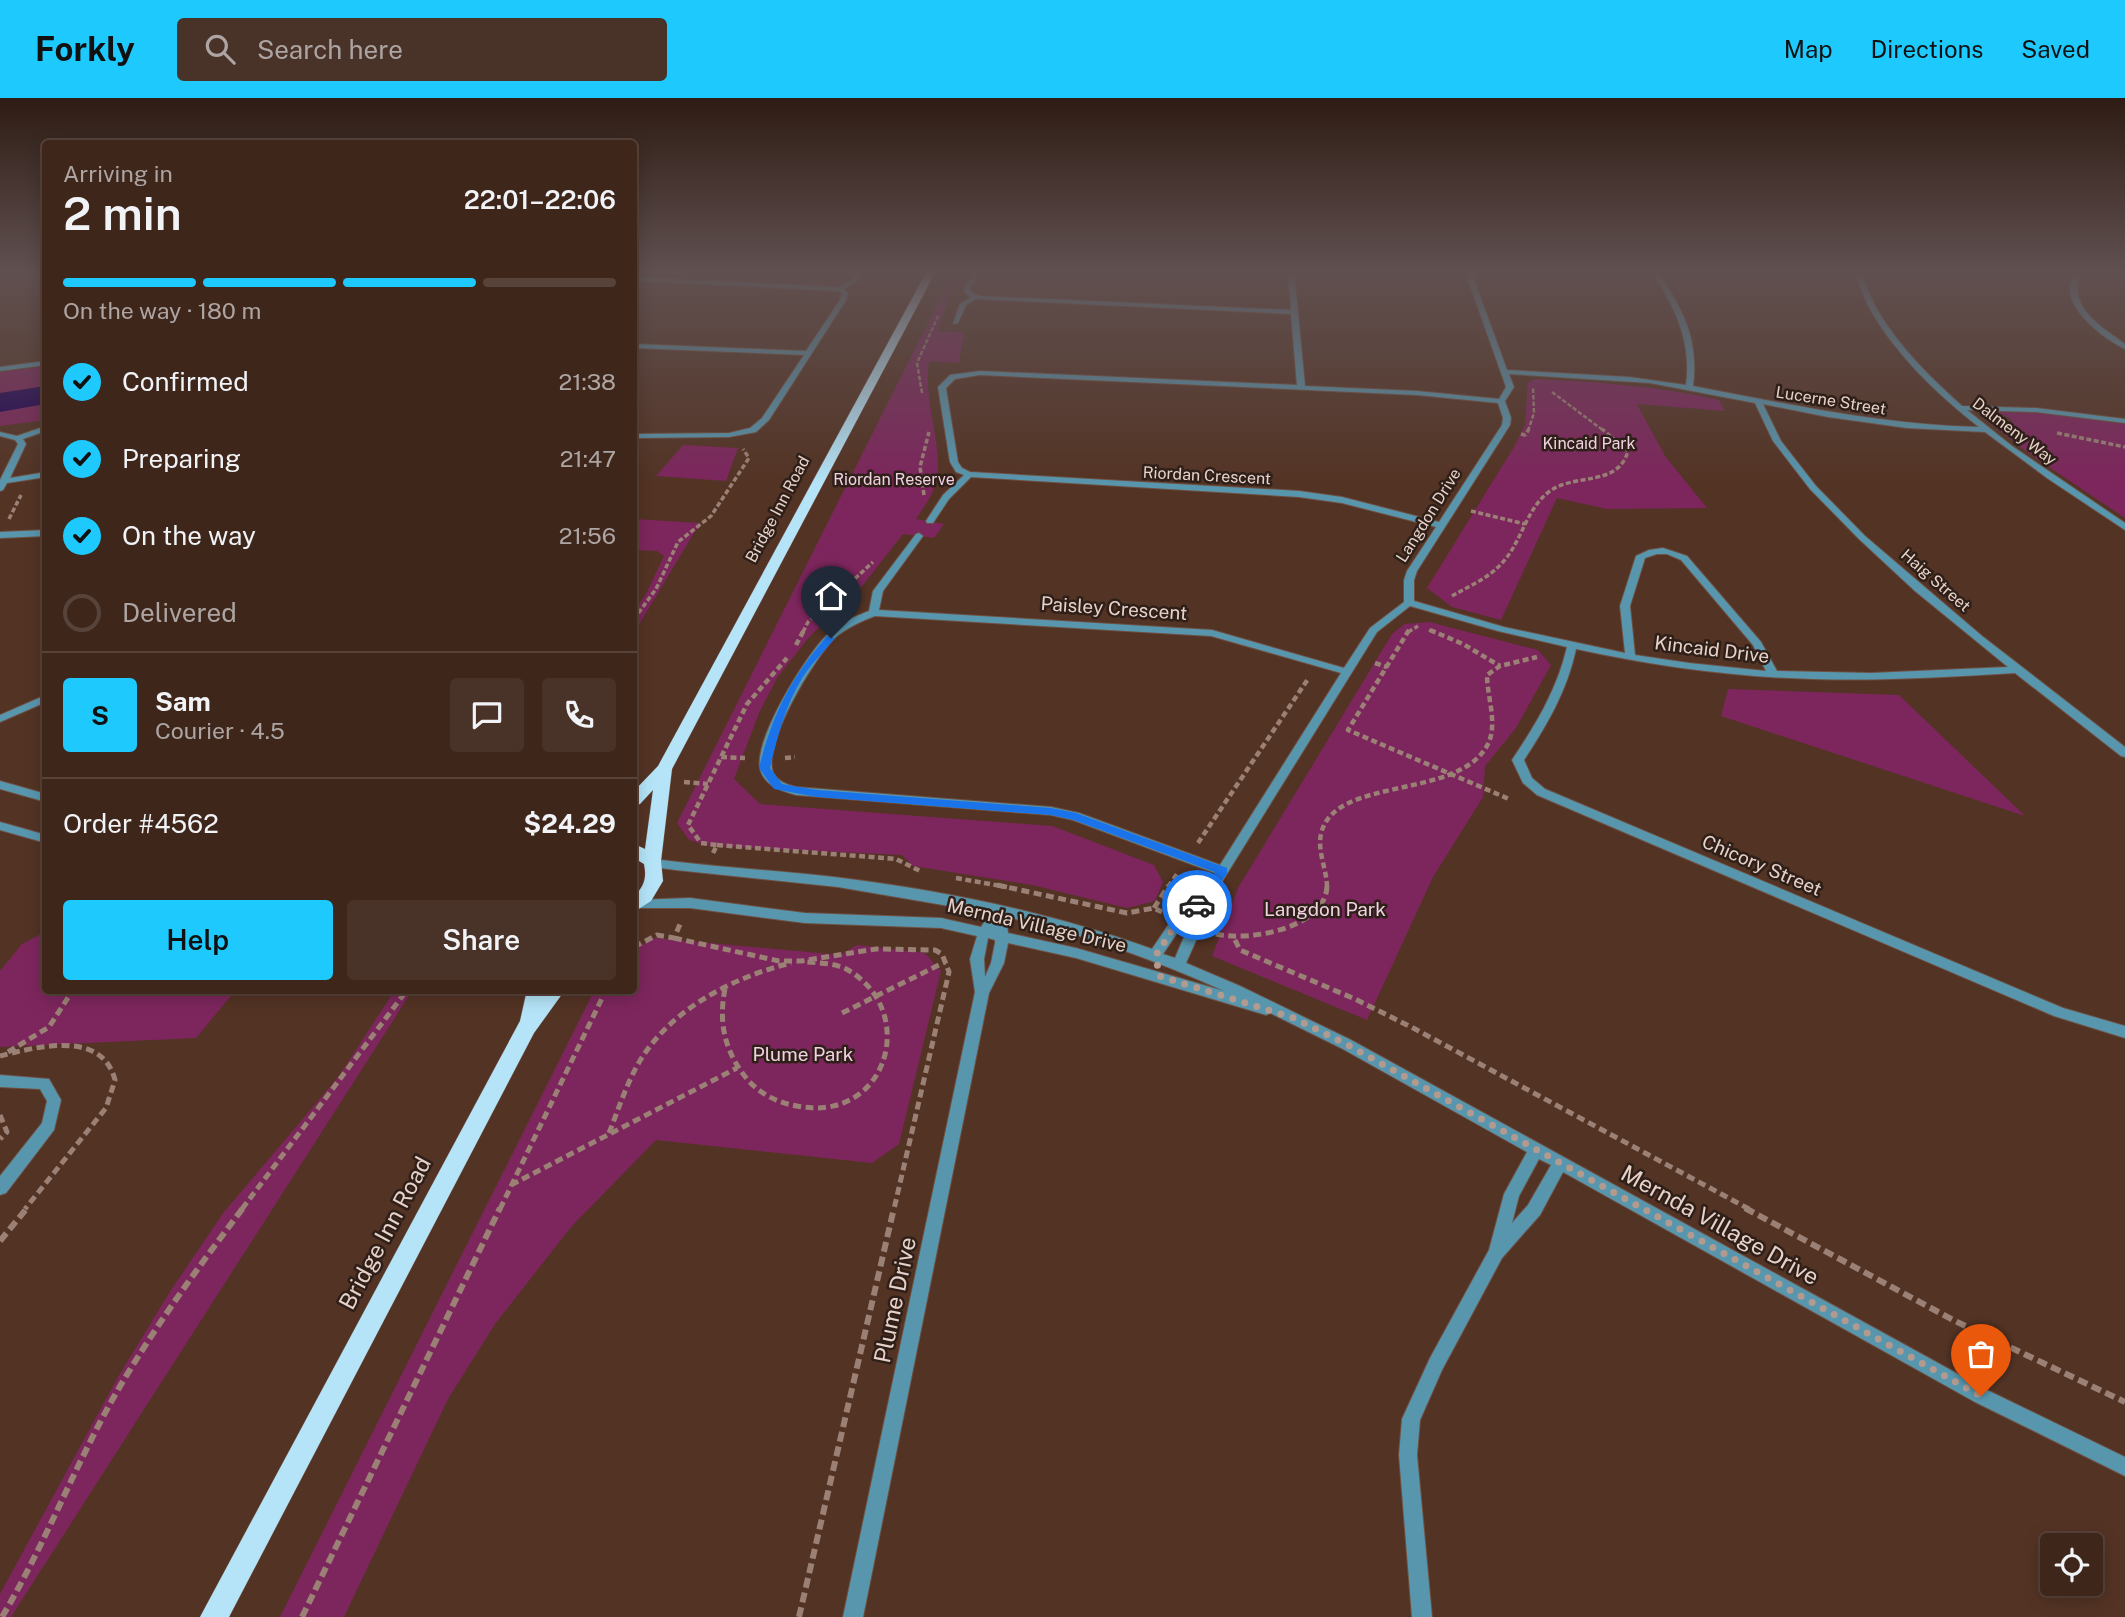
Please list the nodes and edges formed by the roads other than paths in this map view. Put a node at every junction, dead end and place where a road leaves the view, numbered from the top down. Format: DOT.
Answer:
graph roads {
  1 [pos="815,342"];
  2 [pos="894,342"];
  3 [pos="1297,342"];
  4 [pos="1495,342"];
  5 [pos="1690,342"];
  6 [pos="1896,342"];
  7 [pos="637,346"];
  8 [pos="808,353"];
  9 [pos="42,364"];
  10 [pos="0,369"];
  11 [pos="1506,372"];
  12 [pos="1301,387"];
  13 [pos="1689,388"];
  14 [pos="1501,401"];
  15 [pos="1758,401"];
  16 [pos="1962,408"];
  17 [pos="2125,421"];
  18 [pos="42,429"];
  19 [pos="1987,430"];
  20 [pos="0,434"];
  21 [pos="637,436"];
  22 [pos="18,438"];
  23 [pos="969,474"];
  24 [pos="42,475"];
  25 [pos="2,485"];
  26 [pos="930,522"];
  27 [pos="1440,525"];
  28 [pos="2125,527"];
  29 [pos="42,533"];
  30 [pos="0,535"];
  31 [pos="919,536"];
  32 [pos="1409,603"];
  33 [pos="874,613"];
  34 [pos="1572,646"];
  35 [pos="1630,656"];
  36 [pos="2017,670"];
  37 [pos="1347,672"];
  38 [pos="1773,674"];
  39 [pos="42,700"];
  40 [pos="20,711"];
  41 [pos="0,719"];
  42 [pos="0,728"];
  43 [pos="2125,753"];
  44 [pos="664,769"];
  45 [pos="0,785"];
  46 [pos="42,797"];
  47 [pos="637,797"];
  48 [pos="0,826"];
  49 [pos="42,838"];
  50 [pos="637,852"];
  51 [pos="653,862"];
  52 [pos="1223,871"];
  53 [pos="1204,900"];
  54 [pos="637,903"];
  55 [pos="637,905"];
  56 [pos="999,911"];
  57 [pos="982,931"];
  58 [pos="1004,936"];
  59 [pos="1156,955"];
  60 [pos="1180,963"];
  61 [pos="1159,976"];
  62 [pos="982,992"];
  63 [pos="536,994"];
  64 [pos="553,994"];
  65 [pos="1294,1018"];
  66 [pos="527,1027"];
  67 [pos="2125,1032"];
  68 [pos="0,1081"];
  69 [pos="1537,1149"];
  70 [pos="1561,1162"];
  71 [pos="0,1188"];
  72 [pos="1496,1253"];
  73 [pos="292,1465"];
  74 [pos="2125,1467"];
  75 [pos="205,1617"];
  76 [pos="214,1617"];
  77 [pos="853,1617"];
  78 [pos="1422,1617"];
  1 -- 8 [label="street"];
  2 -- 44 [label="main road, Bridge Inn Road"];
  3 -- 12 [label="street"];
  4 -- 11 [label="street"];
  5 -- 13 [label="street"];
  6 -- 16 [label="street, Dalmeny Way"];
  7 -- 8 [label="street"];
  8 -- 21 [label="street"];
  9 -- 10 [label="street"];
  11 -- 13 [label="street, Lucerne Street"];
  11 -- 14 [label="street, Langdon Drive"];
  12 -- 14 [label="street"];
  12 -- 23 [label="street"];
  13 -- 15 [label="street, Lucerne Street"];
  14 -- 27 [label="street, Langdon Drive"];
  15 -- 19 [label="street, Lucerne Street"];
  15 -- 36 [label="street, Haig Street"];
  16 -- 17 [label="street"];
  16 -- 19 [label="street, Dalmeny Way"];
  18 -- 22 [label="street"];
  19 -- 28 [label="street, Dalmeny Way"];
  20 -- 22 [label="street"];
  22 -- 25 [label="street"];
  23 -- 26 [label="street"];
  23 -- 27 [label="street, Riordan Crescent"];
  24 -- 25 [label="street"];
  27 -- 32 [label="street, Langdon Drive"];
  29 -- 30 [label="street"];
  31 -- 33 [label="street"];
  32 -- 34 [label="street, Kincaid Drive"];
  32 -- 37 [label="street"];
  33 -- 37 [label="street, Paisley Crescent"];
  33 -- 52 [label="street, Paisley Crescent"];
  34 -- 35 [label="street, Kincaid Drive"];
  34 -- 67 [label="street, Chicory Street"];
  35 -- 38 [label="street, Kincaid Drive"];
  35 -- 38 [label="street"];
  36 -- 38 [label="street, Kincaid Drive"];
  36 -- 43 [label="street, Haig Street"];
  37 -- 52 [label="street"];
  39 -- 40 [label="street"];
  40 -- 41 [label="street"];
  40 -- 42 [label="street"];
  44 -- 47 [label="main road, Bridge Inn Road"];
  44 -- 51 [label="main road, Bridge Inn Road"];
  45 -- 46 [label="street"];
  48 -- 49 [label="street"];
  50 -- 51 [label="main road"];
  51 -- 54 [label="main road, Bridge Inn Road"];
  51 -- 56 [label="street, Mernda Village Drive"];
  52 -- 53 [label="street"];
  53 -- 59 [label="street"];
  53 -- 60 [label="street"];
  55 -- 57 [label="street, Mernda Village Drive"];
  56 -- 57 [label="street"];
  56 -- 58 [label="street"];
  56 -- 59 [label="street, Mernda Village Drive"];
  57 -- 58 [label="street, Mernda Village Drive"];
  57 -- 62 [label="street, Plume Drive"];
  58 -- 61 [label="street, Mernda Village Drive"];
  58 -- 62 [label="street, Plume Drive"];
  59 -- 60 [label="street, Mernda Village Drive"];
  59 -- 61 [label="street"];
  60 -- 61 [label="street"];
  60 -- 65 [label="street, Mernda Village Drive"];
  61 -- 65 [label="street, Mernda Village Drive"];
  62 -- 77 [label="street, Plume Drive"];
  63 -- 66 [label="main road, Bridge Inn Road"];
  64 -- 66 [label="main road, Bridge Inn Road"];
  65 -- 69 [label="street, Mernda Village Drive"];
  66 -- 73 [label="main road, Bridge Inn Road"];
  68 -- 71 [label="street"];
  69 -- 70 [label="street, Mernda Village Drive"];
  69 -- 72 [label="street"];
  70 -- 72 [label="street"];
  70 -- 74 [label="street, Mernda Village Drive"];
  72 -- 78 [label="street"];
  73 -- 75 [label="main road, Bridge Inn Road"];
  73 -- 76 [label="main road, Bridge Inn Road"];
}
